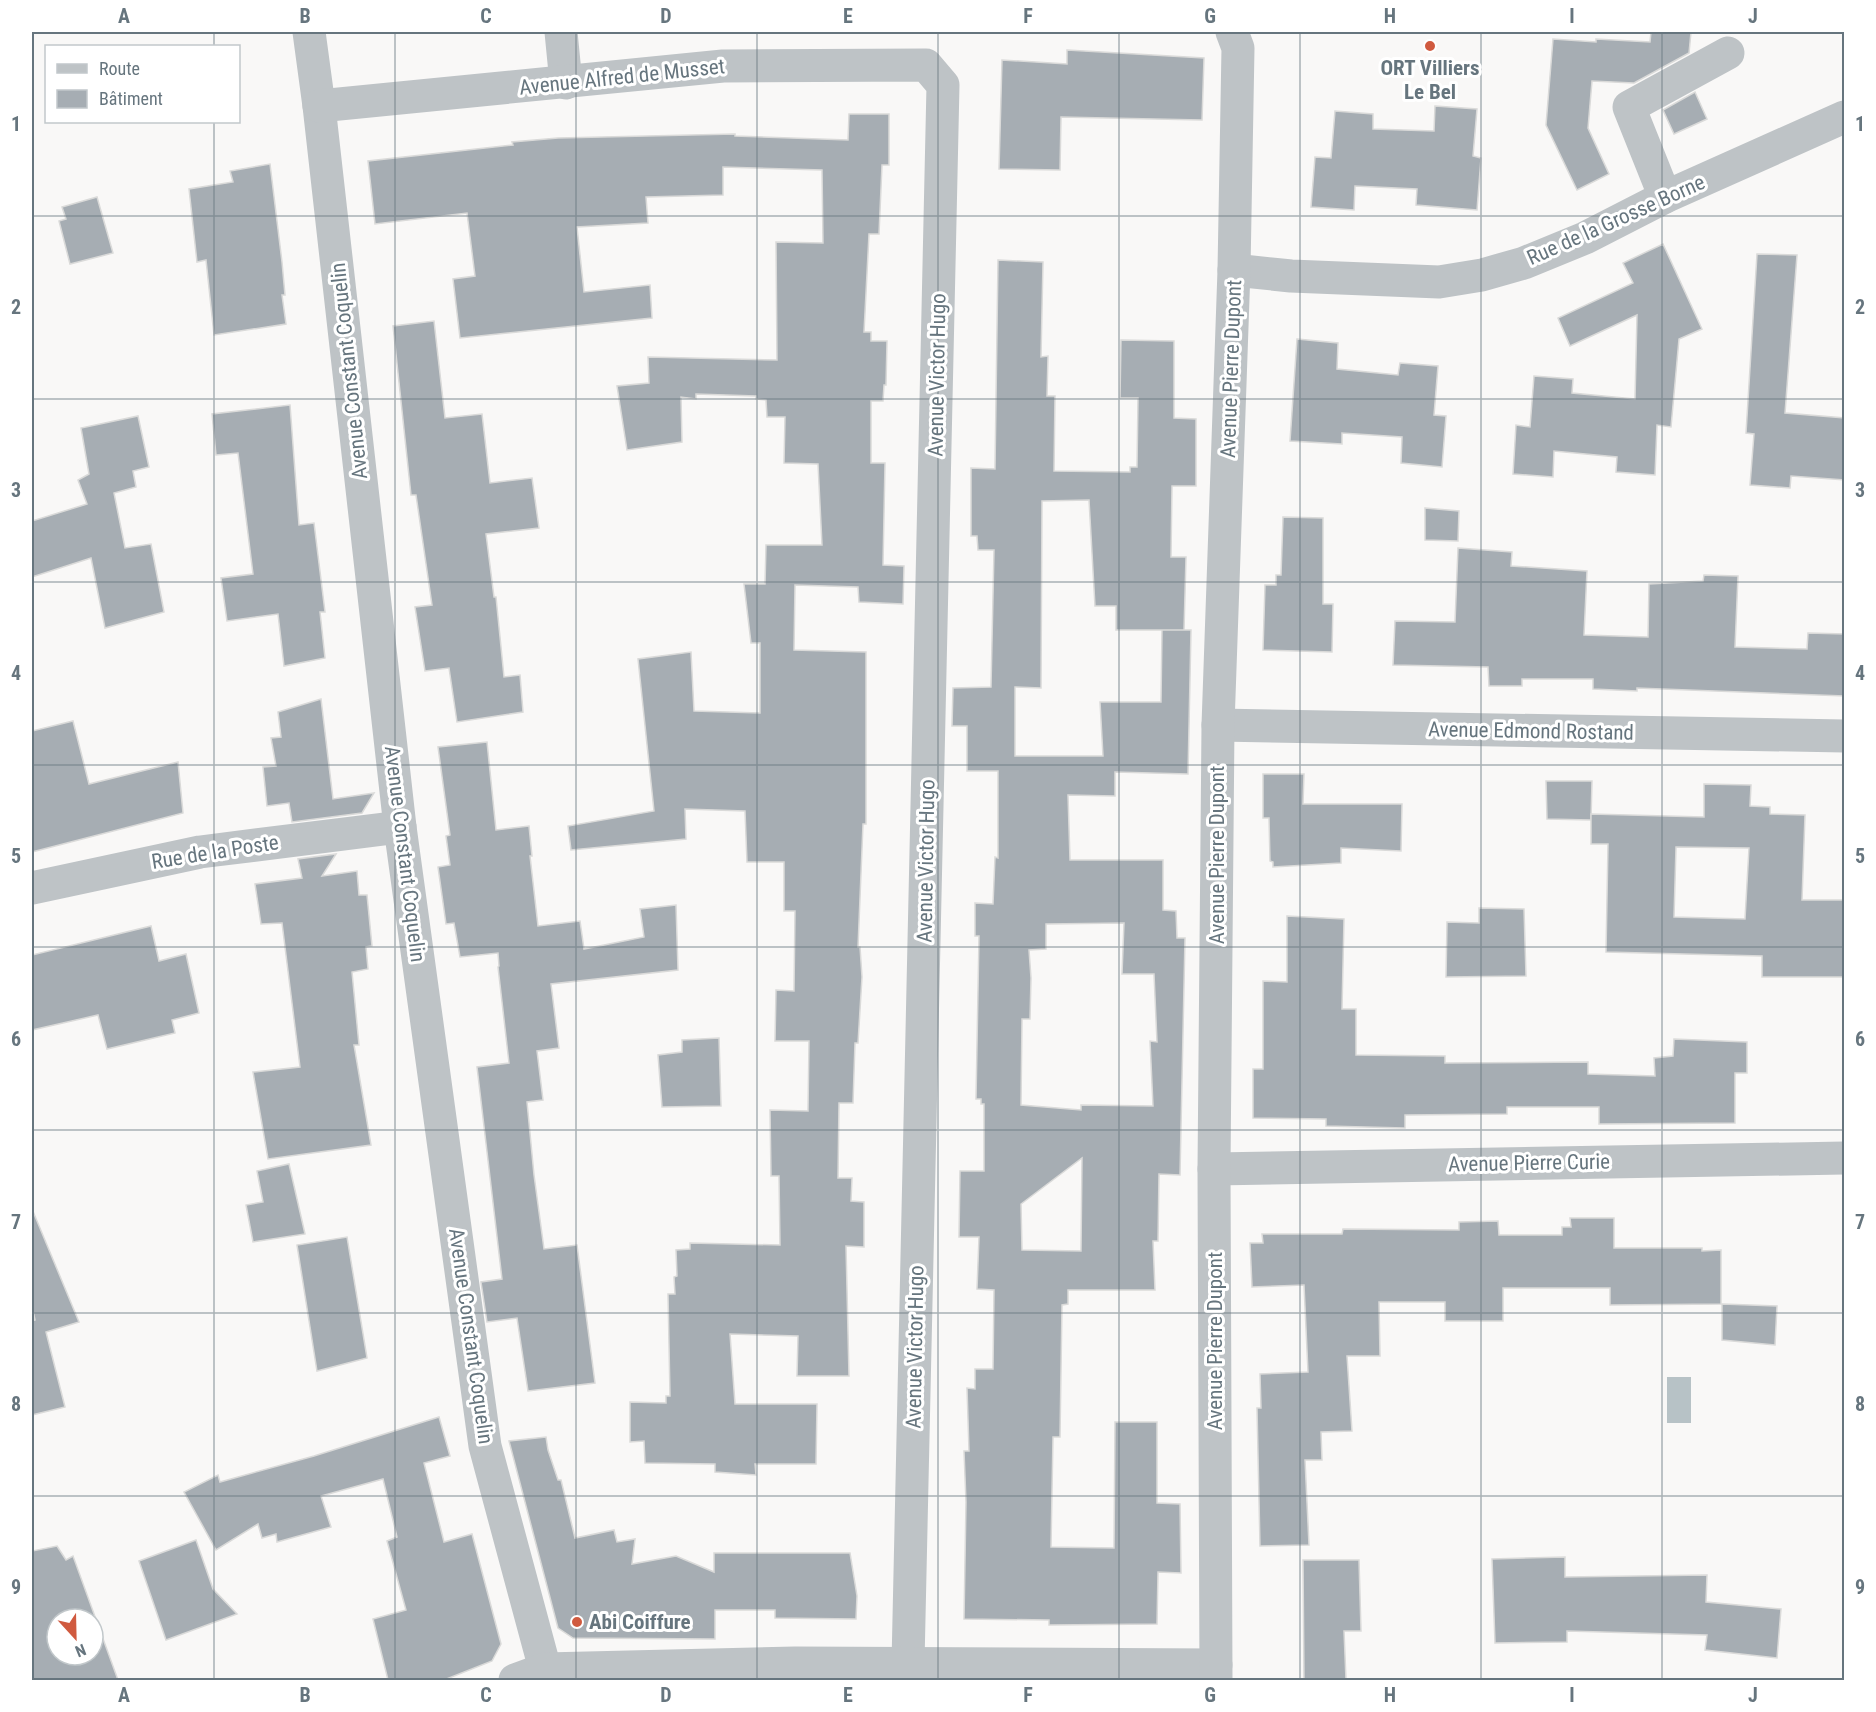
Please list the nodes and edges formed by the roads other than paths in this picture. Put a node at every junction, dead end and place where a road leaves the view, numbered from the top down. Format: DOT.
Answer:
graph roads {
  1 [pos="309,32"];
  2 [pos="561,32"];
  3 [pos="1232,32"];
  4 [pos="1728,53"];
  5 [pos="926,65"];
  6 [pos="566,82"];
  7 [pos="319,106"];
  8 [pos="1845,117"];
  9 [pos="1665,197"];
  10 [pos="1234,270"];
  11 [pos="1218,725"];
  12 [pos="1845,736"];
  13 [pos="400,827"];
  14 [pos="32,888"];
  15 [pos="1845,1158"];
  16 [pos="1214,1169"];
  17 [pos="908,1663"];
  18 [pos="796,1672"];
  19 [pos="1216,1673"];
  20 [pos="530,1675"];
  1 -- 7 [label="street, Avenue Constant Coquelin"];
  2 -- 6 [label="street"];
  3 -- 10 [label="street, Avenue Pierre Dupont"];
  4 -- 9 [label="street"];
  5 -- 6 [label="street, Avenue Alfred de Musset"];
  5 -- 17 [label="street, Avenue Victor Hugo"];
  6 -- 7 [label="street, Avenue Alfred de Musset"];
  7 -- 13 [label="street, Avenue Constant Coquelin"];
  8 -- 9 [label="street, Rue de la Grosse Borne"];
  9 -- 10 [label="street, Rue de la Grosse Borne"];
  10 -- 11 [label="street, Avenue Pierre Dupont"];
  11 -- 12 [label="street, Avenue Edmond Rostand"];
  11 -- 16 [label="street, Avenue Pierre Dupont"];
  13 -- 14 [label="street, Rue de la Poste"];
  13 -- 20 [label="street, Avenue Constant Coquelin"];
  15 -- 16 [label="street, Avenue Pierre Curie"];
  16 -- 19 [label="street, Avenue Pierre Dupont"];
  17 -- 18 [label="street"];
  17 -- 19 [label="street"];
  18 -- 20 [label="street"];
}
